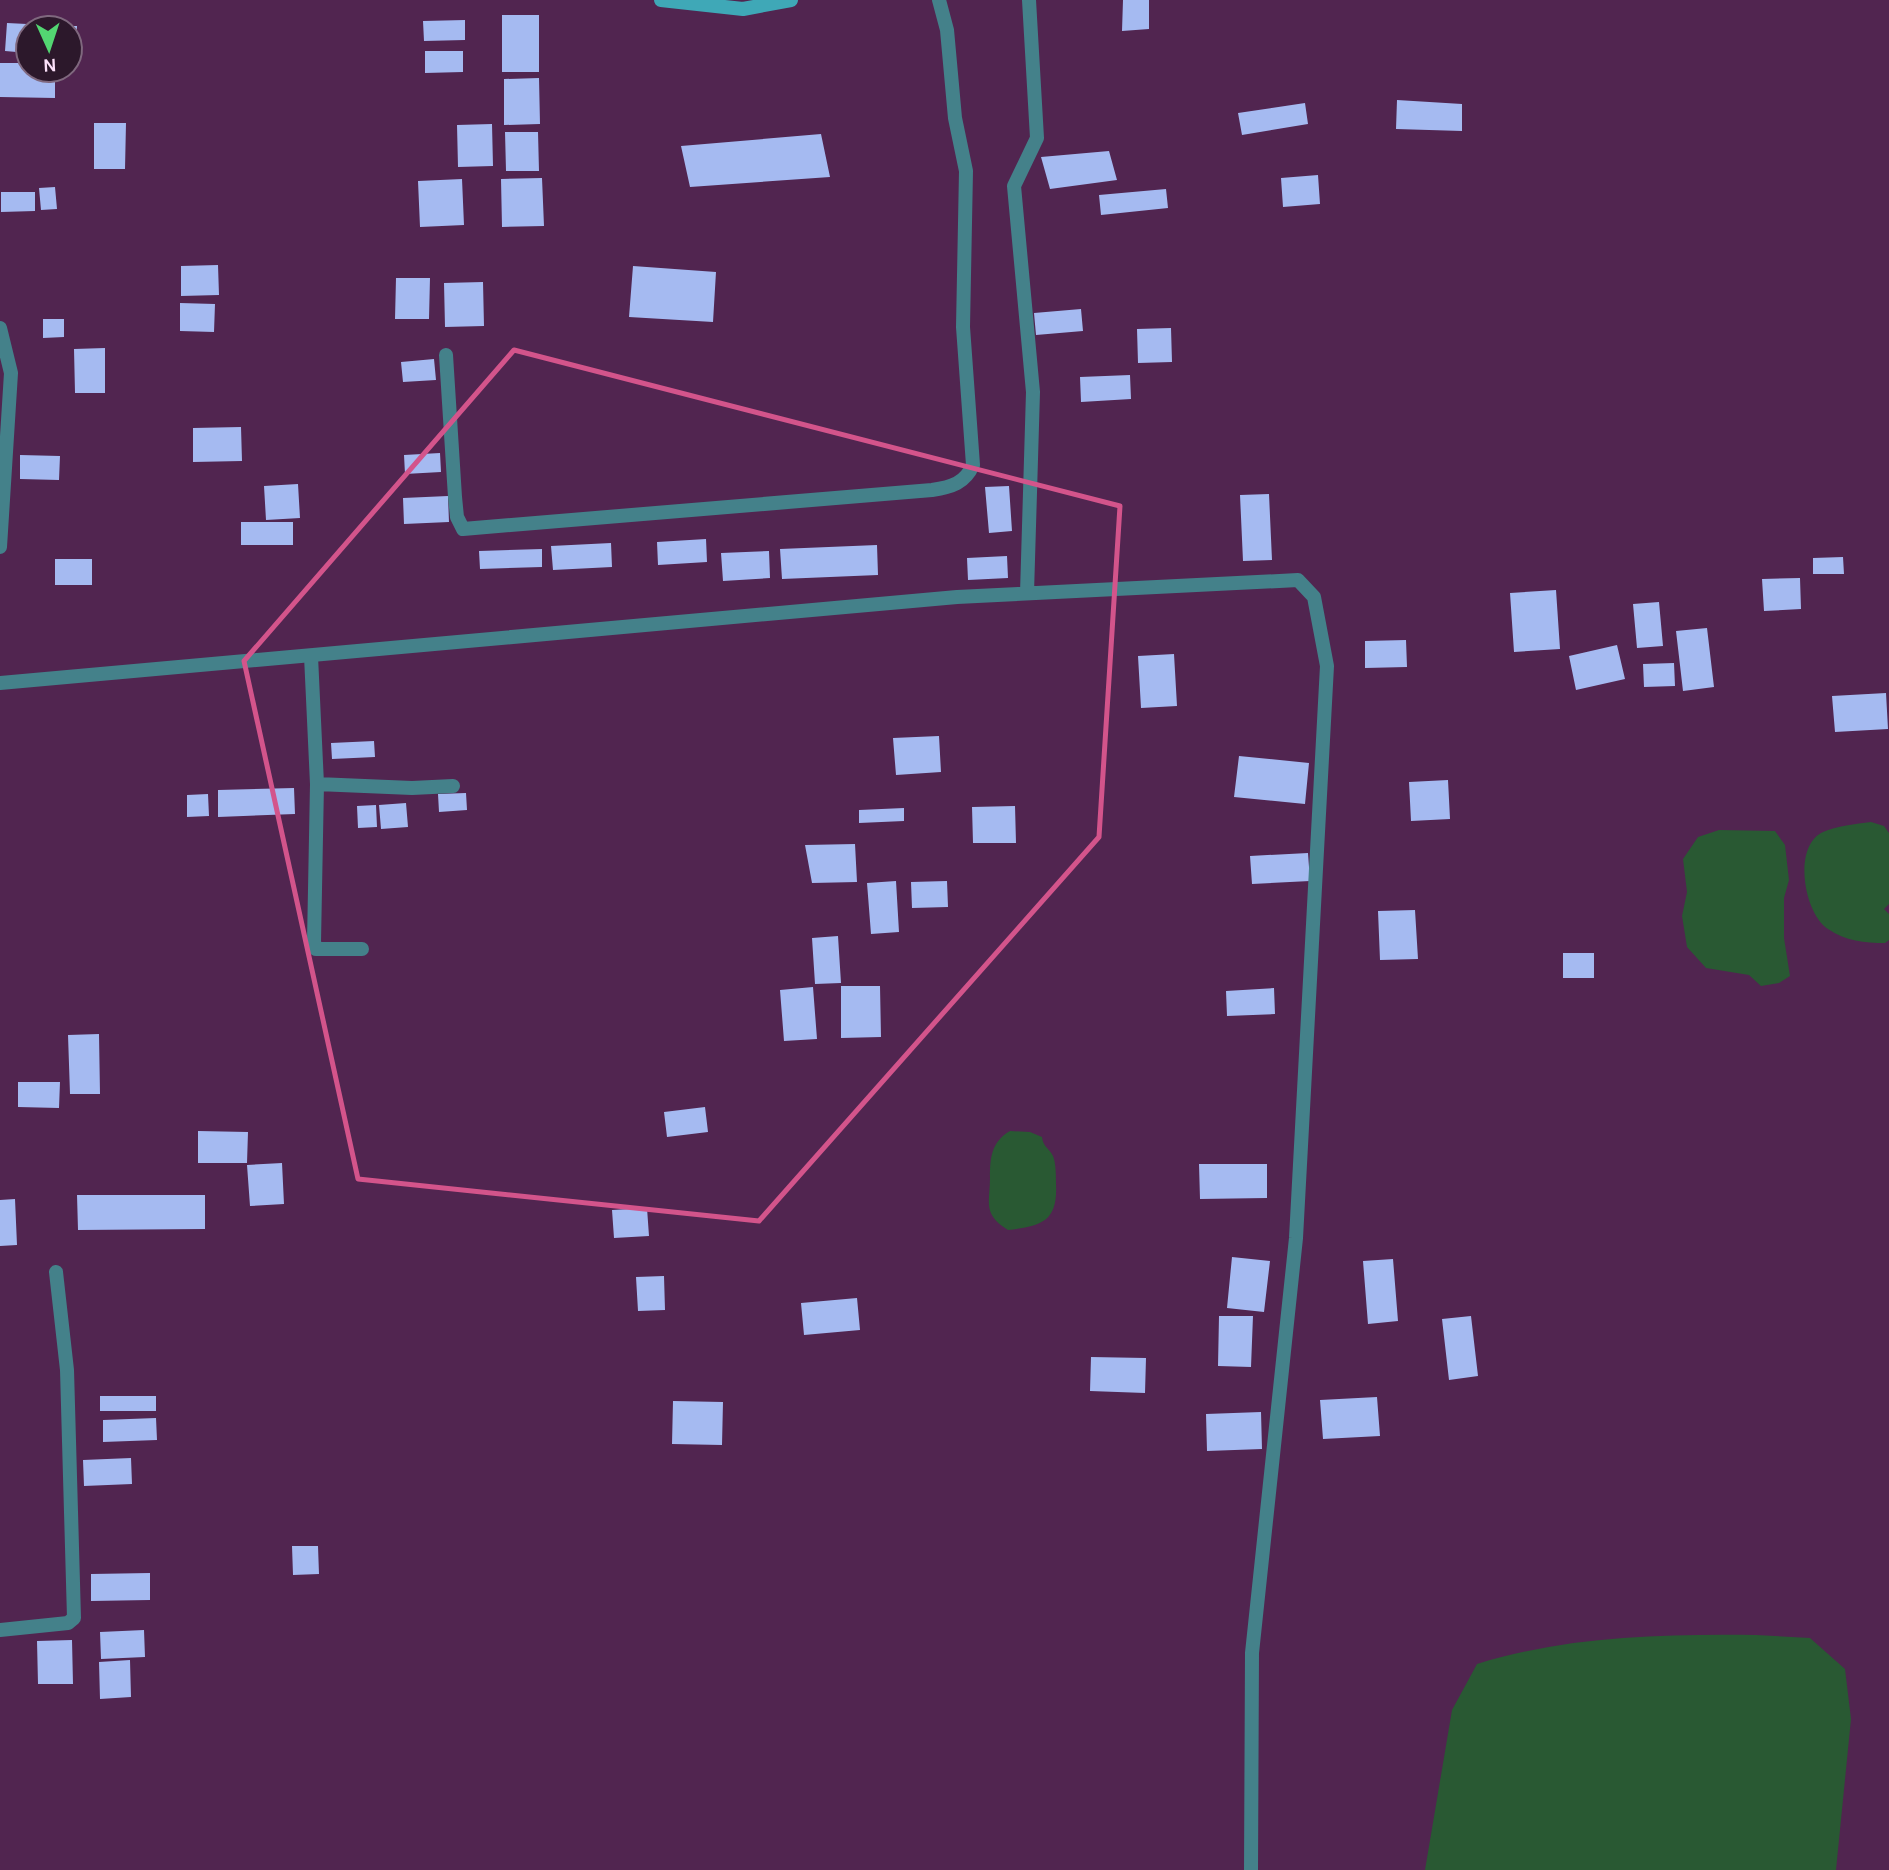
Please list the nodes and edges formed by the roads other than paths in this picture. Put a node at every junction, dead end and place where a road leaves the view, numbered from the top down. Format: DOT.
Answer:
graph roads {
  1 [pos="661,0"];
  2 [pos="791,0"];
  3 [pos="939,0"];
  4 [pos="1029,0"];
  5 [pos="0,328"];
  6 [pos="446,355"];
  7 [pos="0,547"];
  8 [pos="1027,593"];
  9 [pos="311,656"];
  10 [pos="0,683"];
  11 [pos="317,784"];
  12 [pos="453,786"];
  13 [pos="362,949"];
  14 [pos="56,1272"];
  15 [pos="0,1630"];
  16 [pos="1251,1870"];
  1 -- 2 [label="street"];
  3 -- 6 [label="street"];
  4 -- 8 [label="street"];
  5 -- 7 [label="street"];
  8 -- 9 [label="street"];
  8 -- 16 [label="street"];
  9 -- 10 [label="street"];
  9 -- 11 [label="street"];
  11 -- 12 [label="street"];
  11 -- 13 [label="street"];
  14 -- 15 [label="street"];
}
